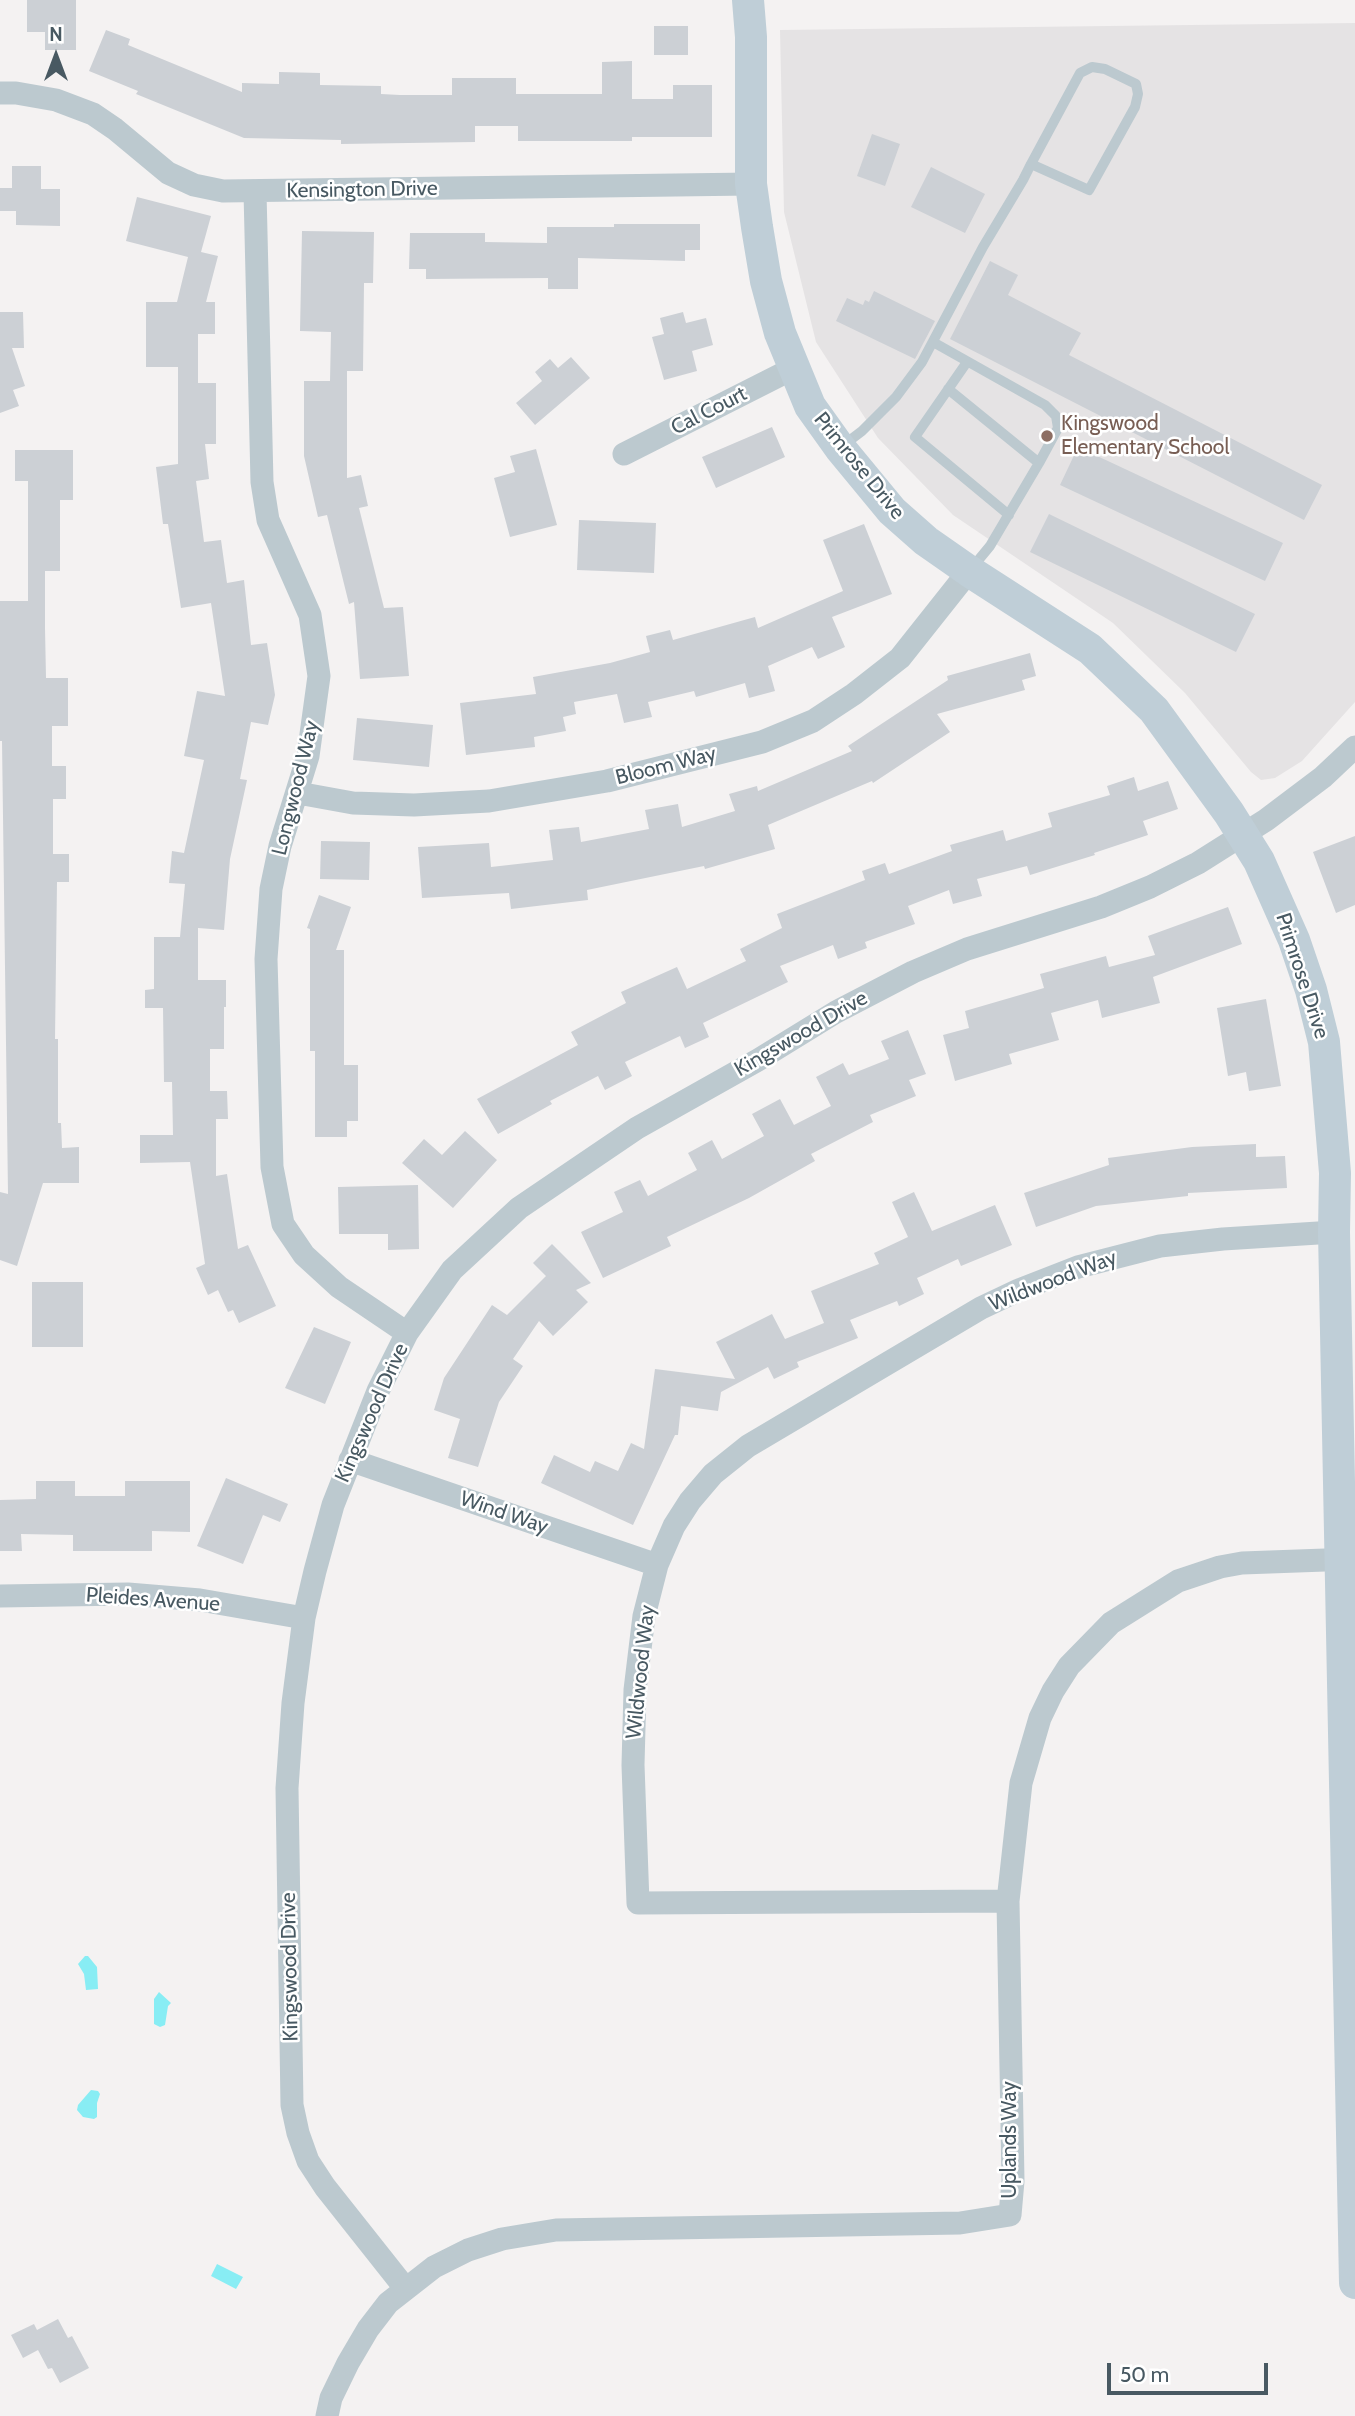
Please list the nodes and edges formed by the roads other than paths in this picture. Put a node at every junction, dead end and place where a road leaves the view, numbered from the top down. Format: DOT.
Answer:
graph roads {
  1 [pos="748,0"];
  2 [pos="0,93"];
  3 [pos="1031,164"];
  4 [pos="751,184"];
  5 [pos="255,192"];
  6 [pos="933,342"];
  7 [pos="967,362"];
  8 [pos="794,368"];
  9 [pos="948,389"];
  10 [pos="840,448"];
  11 [pos="624,454"];
  12 [pos="1039,463"];
  13 [pos="1009,515"];
  14 [pos="969,572"];
  15 [pos="1355,747"];
  16 [pos="299,793"];
  17 [pos="1244,835"];
  18 [pos="1334,1232"];
  19 [pos="407,1333"];
  20 [pos="350,1460"];
  21 [pos="1349,1559"];
  22 [pos="657,1565"];
  23 [pos="0,1596"];
  24 [pos="304,1618"];
  25 [pos="1008,1901"];
  26 [pos="1355,2283"];
  27 [pos="405,2288"];
  28 [pos="327,2416"];
  1 -- 4 [label="street, Primrose Drive"];
  2 -- 5 [label="street, Kensington Drive"];
  3 -- 3 [label="lane"];
  3 -- 6 [label="lane"];
  4 -- 5 [label="street, Kensington Drive"];
  4 -- 8 [label="street, Primrose Drive"];
  5 -- 16 [label="street, Longwood Way"];
  6 -- 7 [label="lane"];
  6 -- 10 [label="lane"];
  7 -- 9 [label="lane"];
  7 -- 12 [label="lane"];
  8 -- 10 [label="street, Primrose Drive"];
  8 -- 11 [label="street, Cal Court"];
  9 -- 12 [label="lane"];
  9 -- 13 [label="lane"];
  10 -- 14 [label="street, Primrose Drive"];
  12 -- 13 [label="lane"];
  13 -- 14 [label="lane"];
  14 -- 16 [label="street, Bloom Way"];
  14 -- 17 [label="street, Primrose Drive"];
  15 -- 17 [label="street, Kingswood Drive"];
  16 -- 19 [label="street, Longwood Way"];
  17 -- 18 [label="street, Primrose Drive"];
  17 -- 19 [label="street, Kingswood Drive"];
  18 -- 21 [label="street, Primrose Drive"];
  18 -- 22 [label="street, Wildwood Way"];
  19 -- 20 [label="street, Kingswood Drive"];
  20 -- 22 [label="street, Wind Way"];
  20 -- 24 [label="street, Kingswood Drive"];
  21 -- 25 [label="street, Uplands Way"];
  21 -- 26 [label="street, Primrose Drive"];
  22 -- 25 [label="street, Wildwood Way"];
  23 -- 24 [label="street, Pleides Avenue"];
  24 -- 27 [label="street, Kingswood Drive"];
  25 -- 27 [label="street, Uplands Way"];
  27 -- 28 [label="street, Uplands Way"];
}
